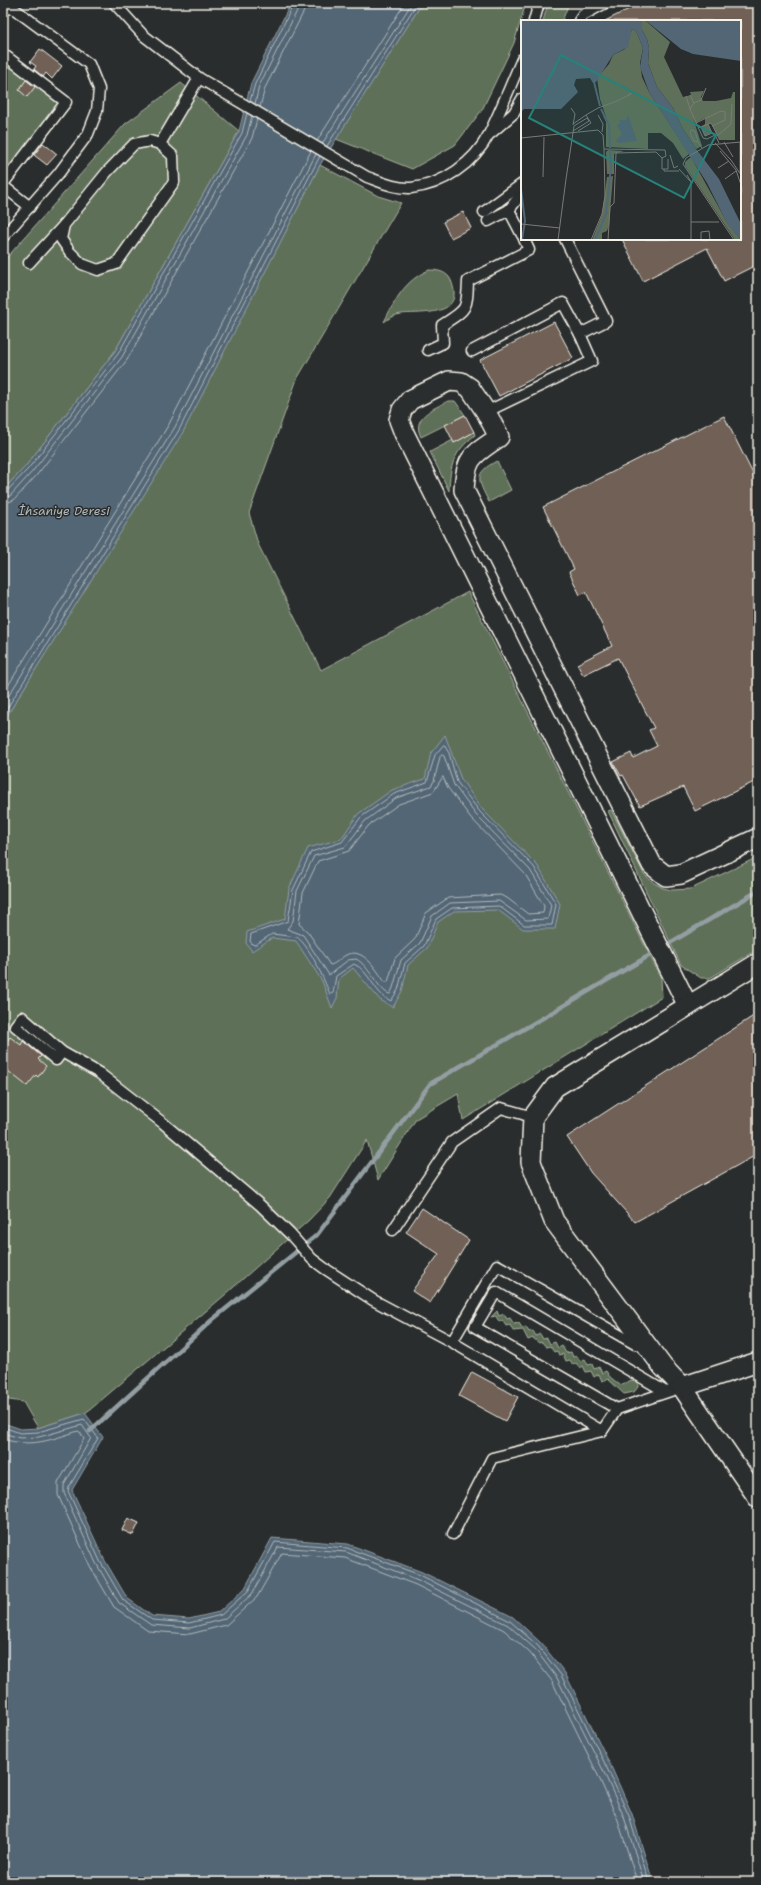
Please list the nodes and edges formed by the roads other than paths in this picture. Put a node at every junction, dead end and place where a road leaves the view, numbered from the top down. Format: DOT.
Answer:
graph roads {
  1 [pos="114,3"];
  2 [pos="539,3"];
  3 [pos="605,3"];
  4 [pos="10,7"];
  5 [pos="534,20"];
  6 [pos="580,20"];
  7 [pos="3,54"];
  8 [pos="521,60"];
  9 [pos="199,78"];
  10 [pos="521,101"];
  11 [pos="488,135"];
  12 [pos="160,144"];
  13 [pos="3,185"];
  14 [pos="521,185"];
  15 [pos="521,194"];
  16 [pos="30,208"];
  17 [pos="510,210"];
  18 [pos="64,225"];
  19 [pos="521,233"];
  20 [pos="3,237"];
  21 [pos="524,240"];
  22 [pos="566,240"];
  23 [pos="29,263"];
  24 [pos="580,334"];
  25 [pos="428,350"];
  26 [pos="472,351"];
  27 [pos="486,412"];
  28 [pos="758,838"];
  29 [pos="758,963"];
  30 [pos="688,1006"];
  31 [pos="62,1052"];
  32 [pos="533,1117"];
  33 [pos="393,1230"];
  34 [pos="452,1342"];
  35 [pos="646,1344"];
  36 [pos="758,1362"];
  37 [pos="674,1390"];
  38 [pos="617,1409"];
  39 [pos="602,1431"];
  40 [pos="758,1498"];
  41 [pos="453,1534"];
  1 -- 9 [label="lane"];
  2 -- 5 [label="lane"];
  3 -- 6 [label="lane"];
  4 -- 16 [label="lane"];
  7 -- 13 [label="lane"];
  8 -- 11 [label="lane"];
  9 -- 11 [label="lane"];
  9 -- 12 [label="lane"];
  10 -- 11 [label="lane"];
  12 -- 18 [label="lane"];
  12 -- 18 [label="lane"];
  13 -- 16 [label="lane"];
  14 -- 17 [label="lane"];
  15 -- 17 [label="lane"];
  16 -- 20 [label="lane"];
  17 -- 19 [label="lane"];
  18 -- 23 [label="lane"];
  21 -- 25 [label="lane"];
  22 -- 24 [label="lane"];
  24 -- 26 [label="lane"];
  24 -- 27 [label="lane"];
  27 -- 28 [label="street"];
  27 -- 30 [label="street"];
  29 -- 30 [label="street"];
  30 -- 32 [label="street"];
  31 -- 31 [label="lane"];
  31 -- 34 [label="lane"];
  32 -- 33 [label="lane"];
  32 -- 35 [label="street"];
  34 -- 35 [label="lane"];
  34 -- 39 [label="lane"];
  35 -- 37 [label="street"];
  36 -- 37 [label="street"];
  37 -- 38 [label="lane"];
  37 -- 38 [label="lane"];
  37 -- 40 [label="street"];
  38 -- 39 [label="lane"];
  39 -- 41 [label="lane"];
}
